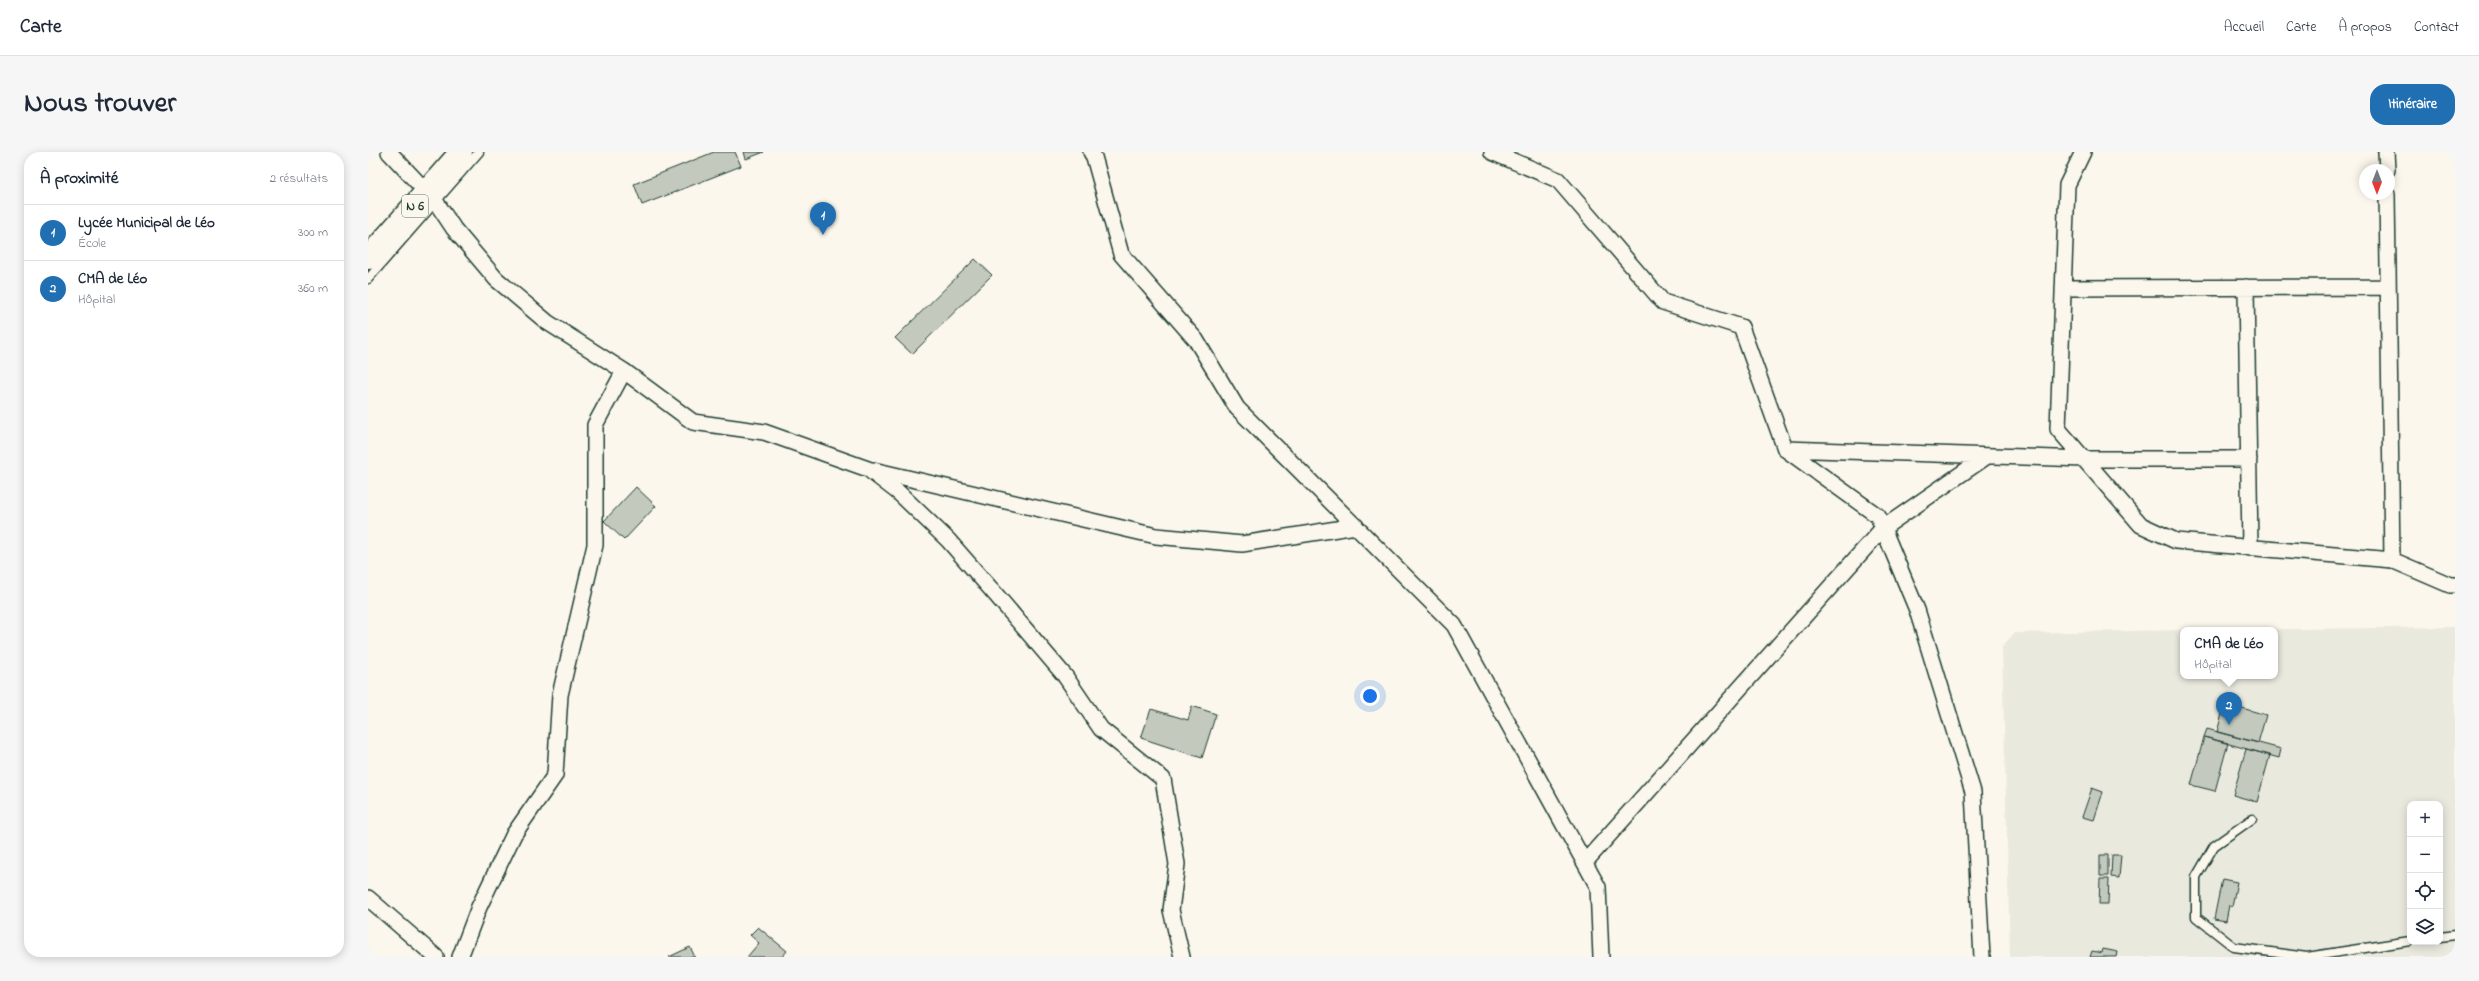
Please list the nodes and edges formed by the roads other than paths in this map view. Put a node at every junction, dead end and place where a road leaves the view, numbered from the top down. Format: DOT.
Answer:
graph roads {
  1 [pos="389,152"];
  2 [pos="461,152"];
  3 [pos="479,152"];
  4 [pos="1091,152"];
  5 [pos="1492,152"];
  6 [pos="2083,152"];
  7 [pos="2386,152"];
  8 [pos="2387,164"];
  9 [pos="432,197"];
  10 [pos="2387,200"];
  11 [pos="368,258"];
  12 [pos="368,279"];
  13 [pos="2246,287"];
  14 [pos="2388,287"];
  15 [pos="2063,288"];
  16 [pos="624,371"];
  17 [pos="1785,449"];
  18 [pos="1987,456"];
  19 [pos="2084,459"];
  20 [pos="2249,459"];
  21 [pos="868,469"];
  22 [pos="1356,526"];
  23 [pos="1883,528"];
  24 [pos="2250,548"];
  25 [pos="2392,560"];
  26 [pos="2453,582"];
  27 [pos="2252,819"];
  28 [pos="1585,862"];
  29 [pos="368,898"];
  30 [pos="2455,935"];
  31 [pos="2443,937"];
  32 [pos="2407,942"];
  33 [pos="436,957"];
  34 [pos="460,957"];
  35 [pos="1182,957"];
  36 [pos="1601,957"];
  37 [pos="1982,957"];
  1 -- 9 [label="street"];
  2 -- 9 [label="main road, N 6"];
  3 -- 9 [label="lane"];
  4 -- 22 [label="street"];
  5 -- 17 [label="street"];
  6 -- 15 [label="street"];
  7 -- 8 [label="street"];
  9 -- 11 [label="main road, N 6"];
  9 -- 12 [label="lane"];
  9 -- 16 [label="street"];
  10 -- 14 [label="street"];
  13 -- 14 [label="street"];
  13 -- 15 [label="street"];
  13 -- 20 [label="street"];
  14 -- 25 [label="street"];
  15 -- 19 [label="street"];
  16 -- 21 [label="street"];
  16 -- 34 [label="street"];
  17 -- 18 [label="street"];
  17 -- 23 [label="street"];
  18 -- 19 [label="street"];
  18 -- 23 [label="street"];
  19 -- 20 [label="street"];
  19 -- 24 [label="street"];
  20 -- 24 [label="street"];
  21 -- 22 [label="street"];
  21 -- 35 [label="street"];
  22 -- 28 [label="street"];
  23 -- 28 [label="street"];
  23 -- 37 [label="street"];
  24 -- 25 [label="street"];
  25 -- 26 [label="street"];
  27 -- 32 [label="lane"];
  28 -- 36 [label="street"];
  29 -- 33 [label="street"];
  30 -- 31 [label="lane"];
}
